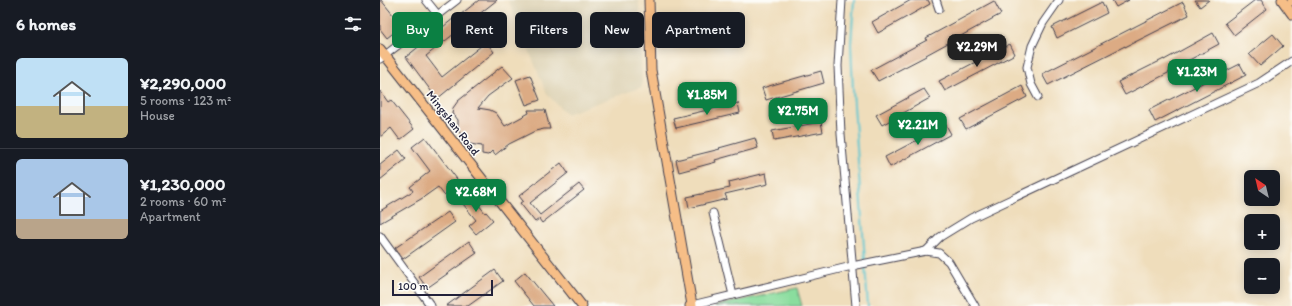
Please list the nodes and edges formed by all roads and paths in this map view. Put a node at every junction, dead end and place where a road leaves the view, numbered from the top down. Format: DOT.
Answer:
graph roads {
  1 [pos="426,0"];
  2 [pos="458,0"];
  3 [pos="648,0"];
  4 [pos="842,0"];
  5 [pos="936,0"];
  6 [pos="1059,0"];
  7 [pos="1282,0"];
  8 [pos="939,9"];
  9 [pos="436,12"];
  10 [pos="442,12"];
  11 [pos="1292,14"];
  12 [pos="392,47"];
  13 [pos="382,54"];
  14 [pos="1292,61"];
  15 [pos="1038,97"];
  16 [pos="713,213"];
  17 [pos="380,236"];
  18 [pos="926,251"];
  19 [pos="852,266"];
  20 [pos="733,295"];
  21 [pos="431,306"];
  22 [pos="582,306"];
  23 [pos="691,306"];
  24 [pos="856,306"];
  25 [pos="975,306"];
  1 -- 9 [label="street"];
  2 -- 10 [label="street"];
  3 -- 23 [label="main road"];
  4 -- 19 [label="street"];
  5 -- 8 [label="street"];
  6 -- 15 [label="street"];
  7 -- 11 [label="main road"];
  12 -- 13 [label="street"];
  13 -- 22 [label="main road, Mingshan Road"];
  14 -- 18 [label="street"];
  16 -- 20 [label="street"];
  17 -- 21 [label="street"];
  18 -- 19 [label="street"];
  18 -- 25 [label="street"];
  19 -- 20 [label="street"];
  19 -- 24 [label="street"];
  20 -- 23 [label="street"];
}
